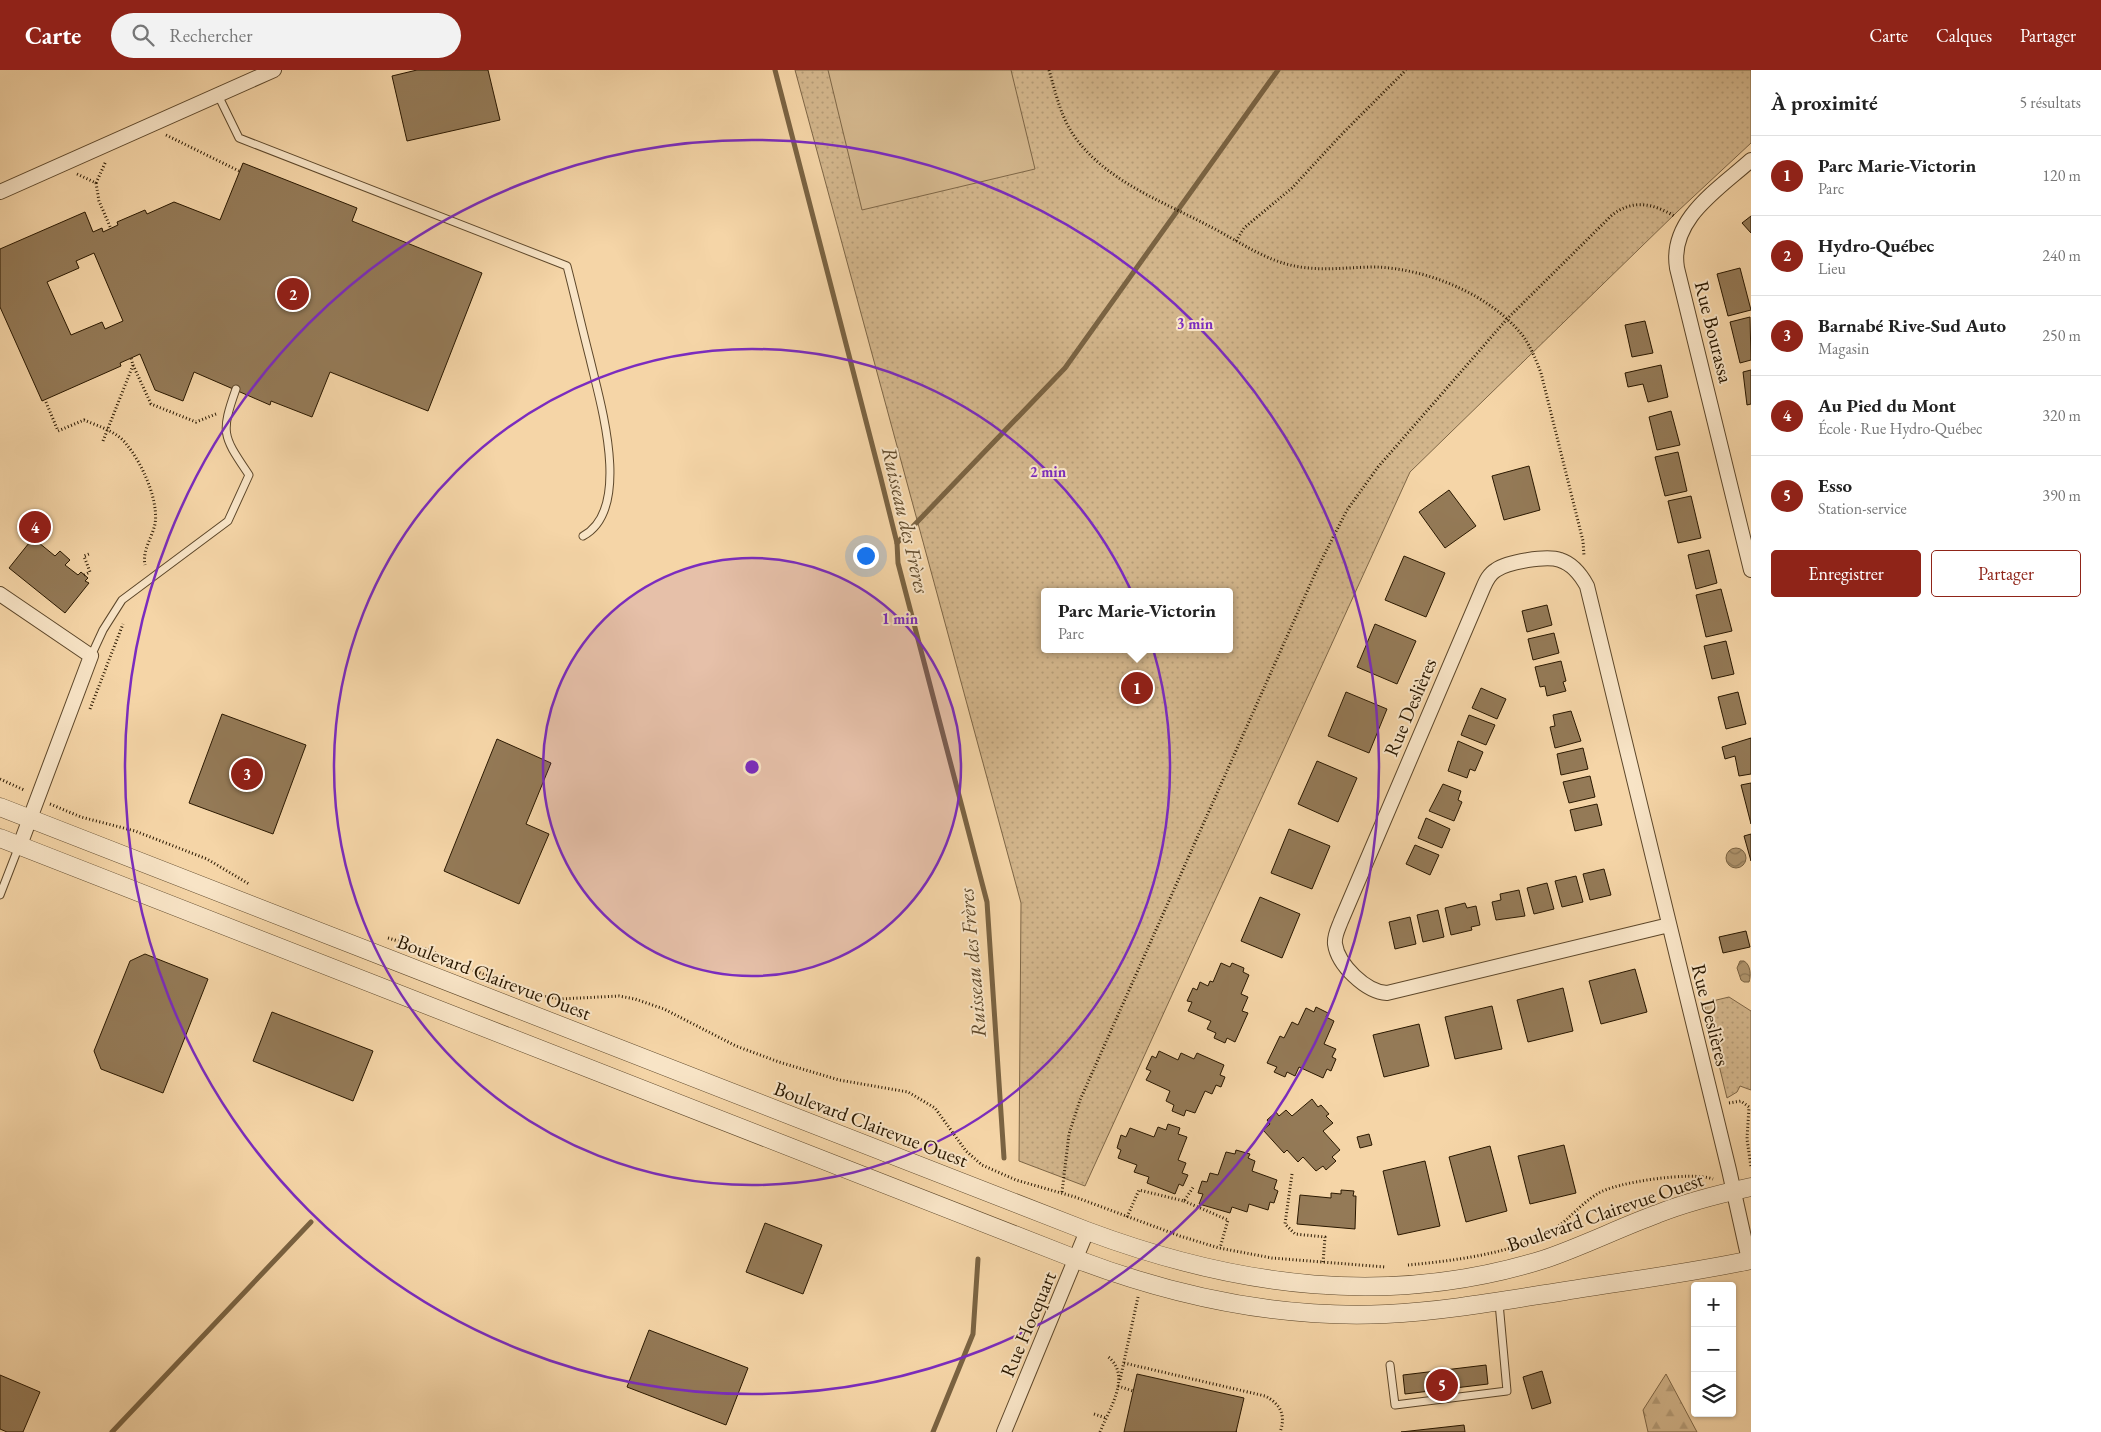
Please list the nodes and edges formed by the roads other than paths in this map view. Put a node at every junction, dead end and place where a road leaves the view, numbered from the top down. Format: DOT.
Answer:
graph roads {
  1 [pos="274,70"];
  2 [pos="218,95"];
  3 [pos="1751,160"];
  4 [pos="0,192"];
  5 [pos="236,389"];
  6 [pos="583,536"];
  7 [pos="1751,570"];
  8 [pos="0,594"];
  9 [pos="91,656"];
  10 [pos="0,807"];
  11 [pos="30,818"];
  12 [pos="0,838"];
  13 [pos="20,845"];
  14 [pos="0,895"];
  15 [pos="300,924"];
  16 [pos="1669,925"];
  17 [pos="288,951"];
  18 [pos="798,1119"];
  19 [pos="788,1146"];
  20 [pos="1751,1187"];
  21 [pos="1734,1191"];
  22 [pos="1087,1231"];
  23 [pos="1076,1259"];
  24 [pos="1750,1260"];
  25 [pos="1392,1286"];
  26 [pos="1498,1301"];
  27 [pos="1385,1314"];
  28 [pos="1390,1365"];
  29 [pos="1004,1432"];
  1 -- 2 [label="street"];
  2 -- 4 [label="street"];
  2 -- 6 [label="lane"];
  3 -- 7 [label="street, Rue Bourassa"];
  5 -- 9 [label="lane"];
  8 -- 9 [label="street"];
  9 -- 11 [label="street"];
  10 -- 11 [label="street, Boulevard Clairevue Ouest"];
  11 -- 13 [label="street"];
  11 -- 15 [label="street, Boulevard Clairevue Ouest"];
  12 -- 13 [label="street"];
  13 -- 14 [label="lane"];
  13 -- 17 [label="street"];
  15 -- 17 [label="street"];
  15 -- 18 [label="street, Boulevard Clairevue Ouest"];
  16 -- 16 [label="street, Rue Deslières"];
  16 -- 21 [label="street, Rue Deslières"];
  17 -- 19 [label="street"];
  18 -- 19 [label="street"];
  18 -- 22 [label="street, Boulevard Clairevue Ouest"];
  19 -- 23 [label="street"];
  20 -- 21 [label="street, Boulevard Clairevue Ouest"];
  21 -- 24 [label="street, Rue Deslières"];
  21 -- 25 [label="street, Boulevard Clairevue Ouest"];
  22 -- 23 [label="street, Rue Hocquart"];
  22 -- 25 [label="street, Boulevard Clairevue Ouest"];
  23 -- 27 [label="street"];
  23 -- 29 [label="street, Rue Hocquart"];
  24 -- 26 [label="street"];
  25 -- 27 [label="street"];
  26 -- 27 [label="street"];
  26 -- 28 [label="lane"];
}
